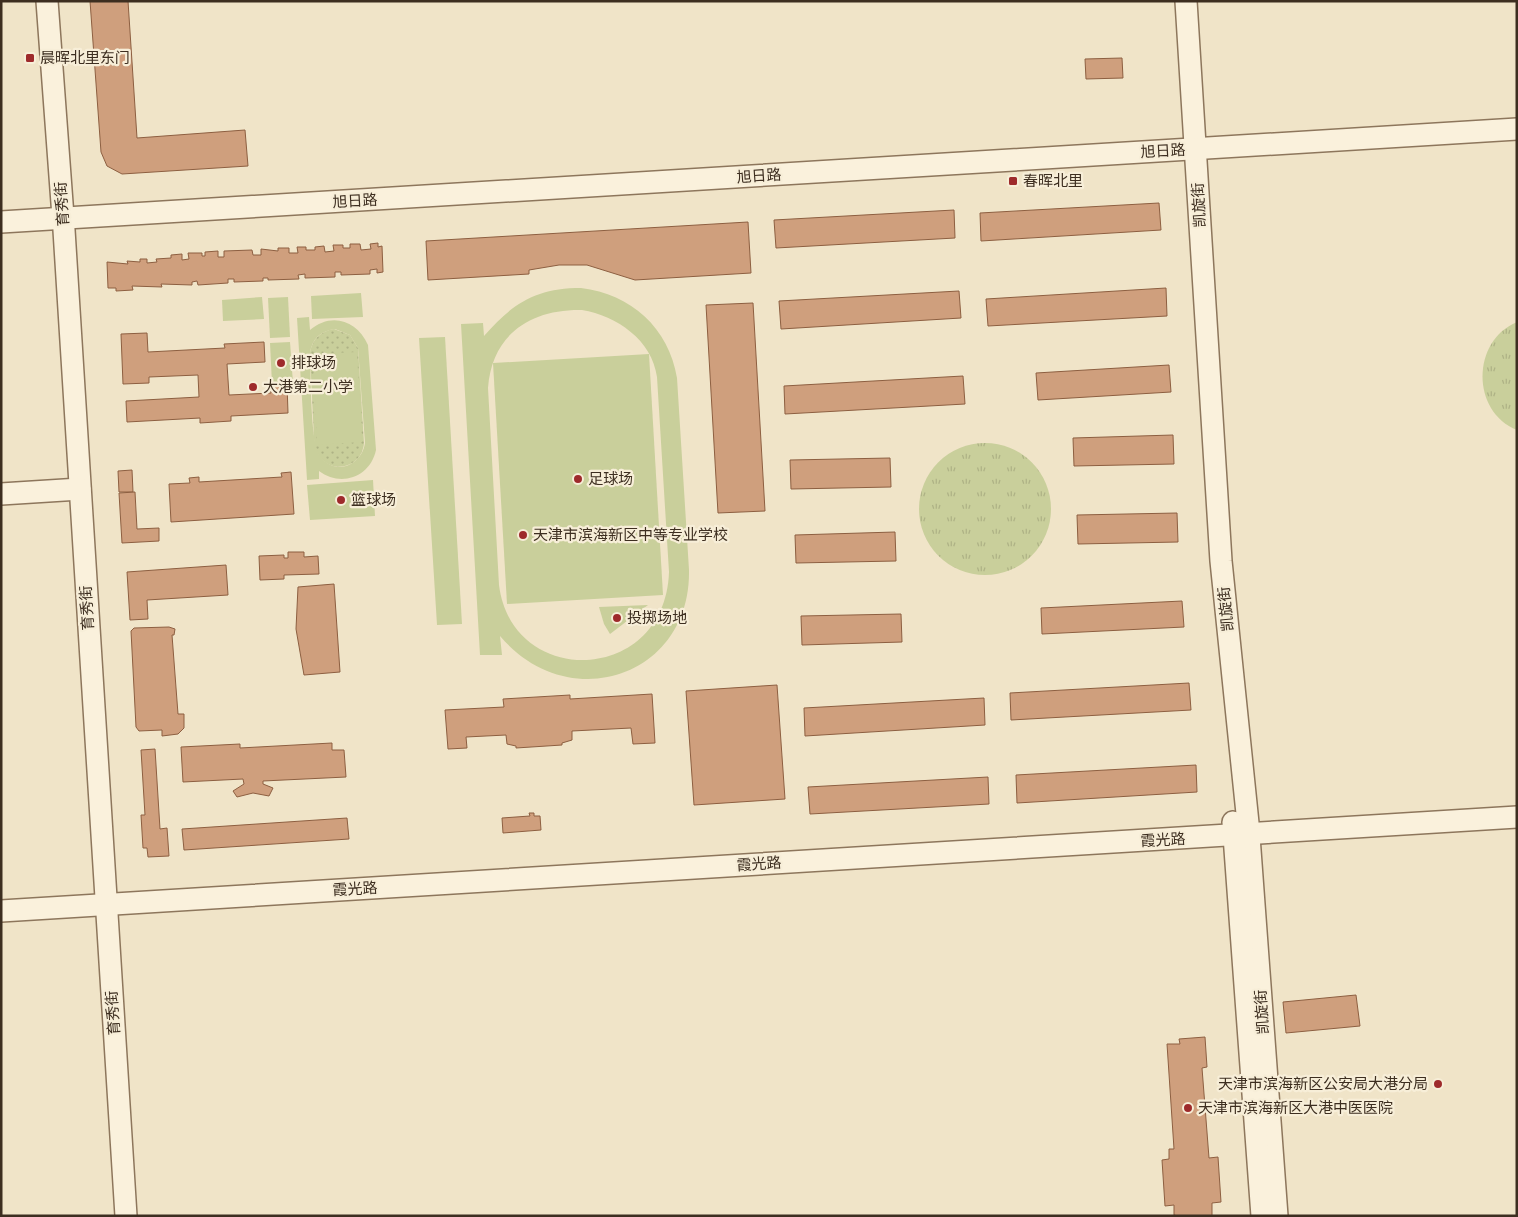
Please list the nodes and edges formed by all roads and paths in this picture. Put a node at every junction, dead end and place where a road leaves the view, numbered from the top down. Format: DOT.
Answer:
graph roads {
  1 [pos="36,1"];
  2 [pos="47,1"];
  3 [pos="1175,1"];
  4 [pos="1186,1"];
  5 [pos="1517,129"];
  6 [pos="1517,141"];
  7 [pos="1190,156"];
  8 [pos="1,222"];
  9 [pos="58,225"];
  10 [pos="1,234"];
  11 [pos="74,490"];
  12 [pos="1,494"];
  13 [pos="1517,807"];
  14 [pos="1517,817"];
  15 [pos="1241,829"];
  16 [pos="99,900"];
  17 [pos="1,901"];
  18 [pos="1,911"];
  19 [pos="113,1216"];
  20 [pos="126,1216"];
  21 [pos="1262,1216"];
  22 [pos="1277,1216"];
  1 -- 9 [label="street, 育秀街"];
  2 -- 9 [label="street, 育秀街"];
  3 -- 7 [label="street, 凯旋街"];
  4 -- 7 [label="street, 凯旋街"];
  5 -- 7 [label="street, 旭日路"];
  6 -- 7 [label="street, 旭日路"];
  7 -- 9 [label="street, 旭日路"];
  7 -- 15 [label="street, 凯旋街"];
  8 -- 9 [label="street, 旭日路"];
  9 -- 10 [label="street, 旭日路"];
  9 -- 11 [label="street, 育秀街"];
  11 -- 12 [label="street"];
  11 -- 16 [label="street, 育秀街"];
  13 -- 15 [label="street, 霞光路"];
  14 -- 15 [label="street, 霞光路"];
  15 -- 16 [label="street, 霞光路"];
  15 -- 21 [label="street, 凯旋街"];
  15 -- 22 [label="street, 凯旋街"];
  16 -- 17 [label="street, 霞光路"];
  16 -- 18 [label="street, 霞光路"];
  16 -- 19 [label="street, 育秀街"];
  16 -- 20 [label="street, 育秀街"];
}
